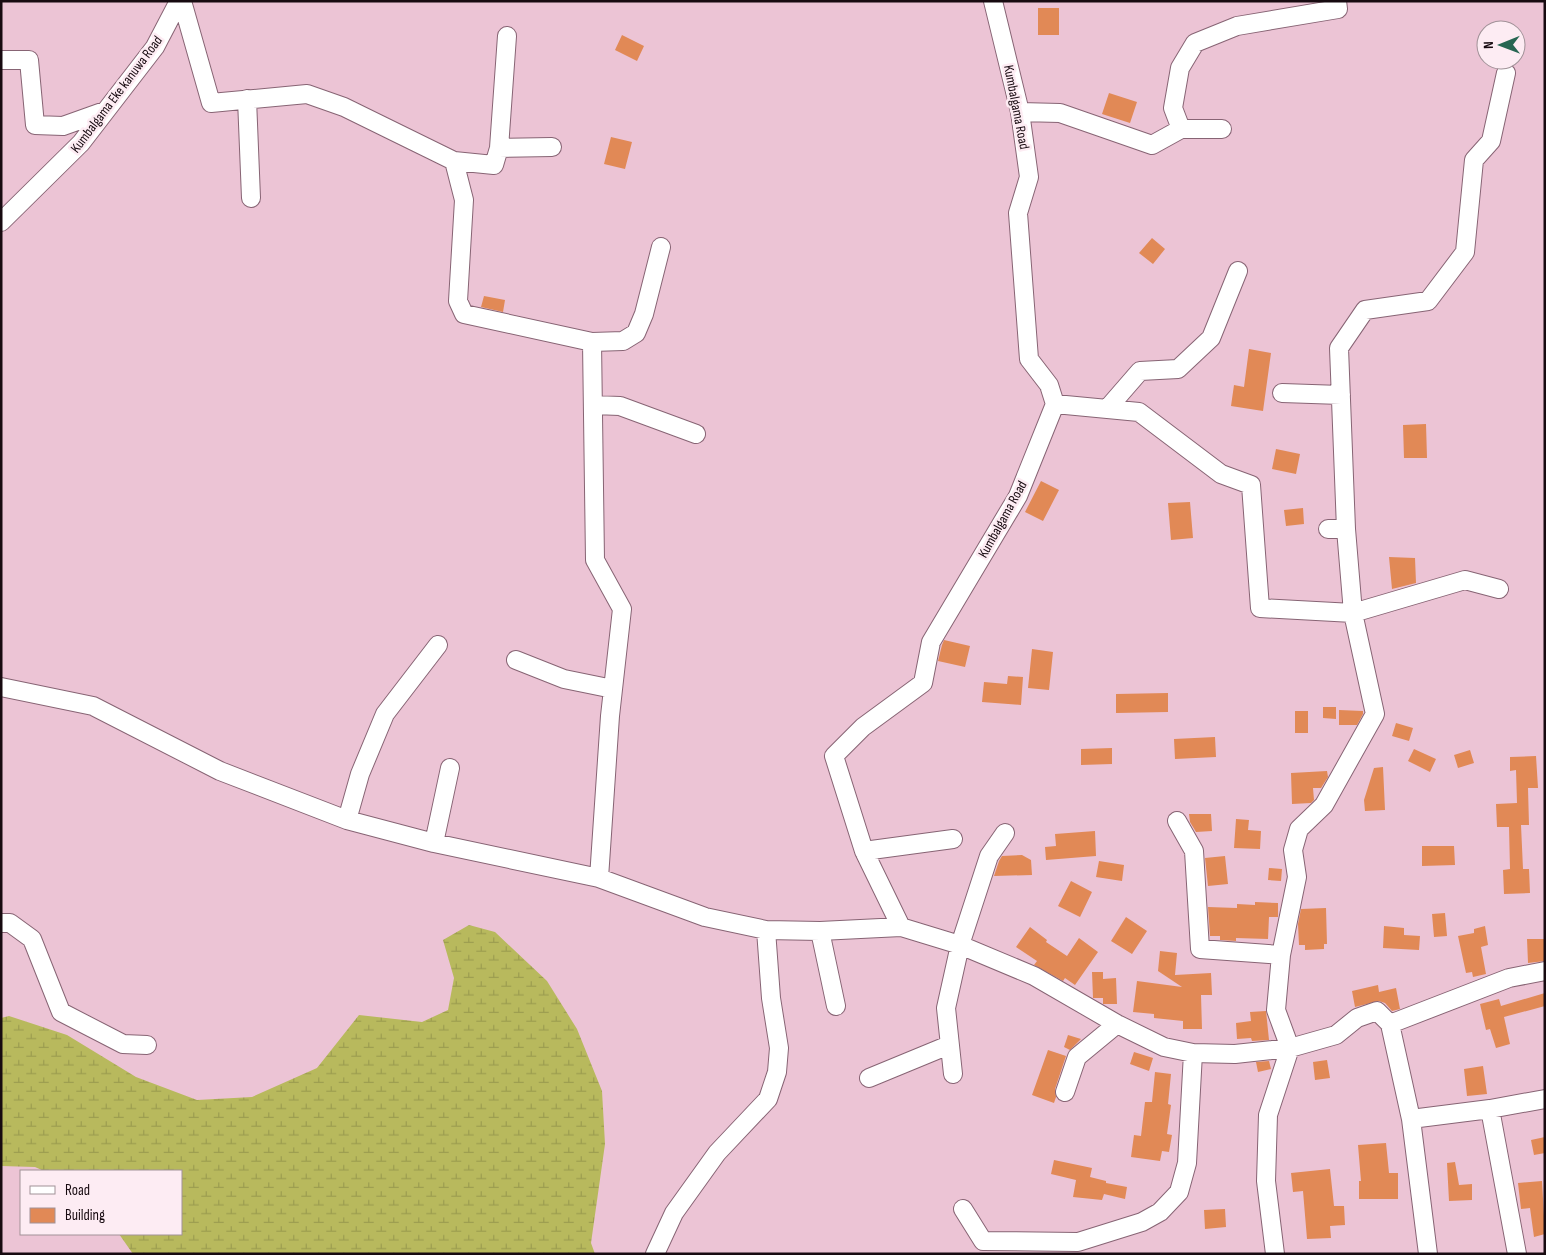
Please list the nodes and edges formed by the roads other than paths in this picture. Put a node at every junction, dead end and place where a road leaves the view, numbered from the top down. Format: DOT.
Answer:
graph roads {
  1 [pos="181,1"];
  2 [pos="993,1"];
  3 [pos="1338,1"];
  4 [pos="507,36"];
  5 [pos="1,60"];
  6 [pos="1506,73"];
  7 [pos="247,100"];
  8 [pos="105,111"];
  9 [pos="1020,112"];
  10 [pos="1181,129"];
  11 [pos="1222,129"];
  12 [pos="552,147"];
  13 [pos="499,148"];
  14 [pos="454,161"];
  15 [pos="251,198"];
  16 [pos="1,222"];
  17 [pos="661,247"];
  18 [pos="1238,271"];
  19 [pos="592,342"];
  20 [pos="1282,393"];
  21 [pos="1341,396"];
  22 [pos="1055,404"];
  23 [pos="594,405"];
  24 [pos="1107,409"];
  25 [pos="696,434"];
  26 [pos="1328,529"];
  27 [pos="1346,530"];
  28 [pos="1499,589"];
  29 [pos="1354,613"];
  30 [pos="438,645"];
  31 [pos="516,660"];
  32 [pos="1,687"];
  33 [pos="613,689"];
  34 [pos="450,768"];
  35 [pos="347,820"];
  36 [pos="1177,821"];
  37 [pos="1005,833"];
  38 [pos="953,839"];
  39 [pos="434,843"];
  40 [pos="864,851"];
  41 [pos="599,878"];
  42 [pos="1,923"];
  43 [pos="900,927"];
  44 [pos="766,930"];
  45 [pos="820,931"];
  46 [pos="960,945"];
  47 [pos="1281,955"];
  48 [pos="1545,971"];
  49 [pos="836,1006"];
  50 [pos="1117,1024"];
  51 [pos="1390,1024"];
  52 [pos="147,1045"];
  53 [pos="949,1045"];
  54 [pos="1290,1048"];
  55 [pos="1193,1053"];
  56 [pos="953,1074"];
  57 [pos="869,1078"];
  58 [pos="1065,1092"];
  59 [pos="1545,1099"];
  60 [pos="1490,1109"];
  61 [pos="1411,1119"];
  62 [pos="963,1210"];
  63 [pos="982,1247"];
  64 [pos="655,1254"];
  65 [pos="1275,1254"];
  66 [pos="1428,1254"];
  67 [pos="1517,1254"];
  1 -- 7 [label="street"];
  1 -- 8 [label="street, Kumbalgama Eke kanuwa Road"];
  2 -- 9 [label="street, Kumbalgama Road"];
  3 -- 10 [label="street"];
  4 -- 13 [label="street"];
  5 -- 8 [label="street"];
  6 -- 21 [label="street"];
  7 -- 14 [label="street"];
  7 -- 15 [label="street"];
  8 -- 16 [label="street, Kumbalgama Eke kanuwa Road"];
  9 -- 10 [label="street"];
  9 -- 22 [label="street, Kumbalgama Road"];
  10 -- 11 [label="street"];
  12 -- 13 [label="street"];
  13 -- 14 [label="street"];
  14 -- 19 [label="street"];
  17 -- 19 [label="street"];
  18 -- 24 [label="street"];
  19 -- 23 [label="street"];
  20 -- 21 [label="street"];
  21 -- 27 [label="street"];
  22 -- 24 [label="street"];
  22 -- 40 [label="street, Kumbalgama Road"];
  23 -- 25 [label="street"];
  23 -- 33 [label="street"];
  24 -- 29 [label="street"];
  26 -- 27 [label="street"];
  27 -- 29 [label="street"];
  28 -- 29 [label="street"];
  29 -- 47 [label="street"];
  30 -- 35 [label="street"];
  31 -- 33 [label="street"];
  32 -- 35 [label="street"];
  33 -- 41 [label="street"];
  34 -- 39 [label="street"];
  35 -- 39 [label="street"];
  36 -- 47 [label="street"];
  37 -- 46 [label="street"];
  38 -- 40 [label="street"];
  39 -- 41 [label="street"];
  40 -- 43 [label="street, Kumbalgama Road"];
  41 -- 44 [label="street"];
  42 -- 52 [label="street"];
  43 -- 45 [label="street"];
  43 -- 46 [label="street"];
  44 -- 45 [label="street"];
  44 -- 64 [label="street"];
  45 -- 49 [label="street"];
  46 -- 50 [label="street"];
  46 -- 53 [label="street"];
  47 -- 54 [label="street"];
  48 -- 51 [label="street"];
  50 -- 55 [label="street"];
  50 -- 58 [label="street"];
  51 -- 54 [label="street"];
  51 -- 61 [label="street"];
  53 -- 56 [label="street"];
  53 -- 57 [label="street"];
  54 -- 55 [label="street"];
  54 -- 65 [label="street"];
  55 -- 63 [label="street"];
  59 -- 60 [label="street"];
  60 -- 61 [label="street"];
  60 -- 67 [label="street"];
  61 -- 66 [label="street"];
  62 -- 63 [label="street"];
}
